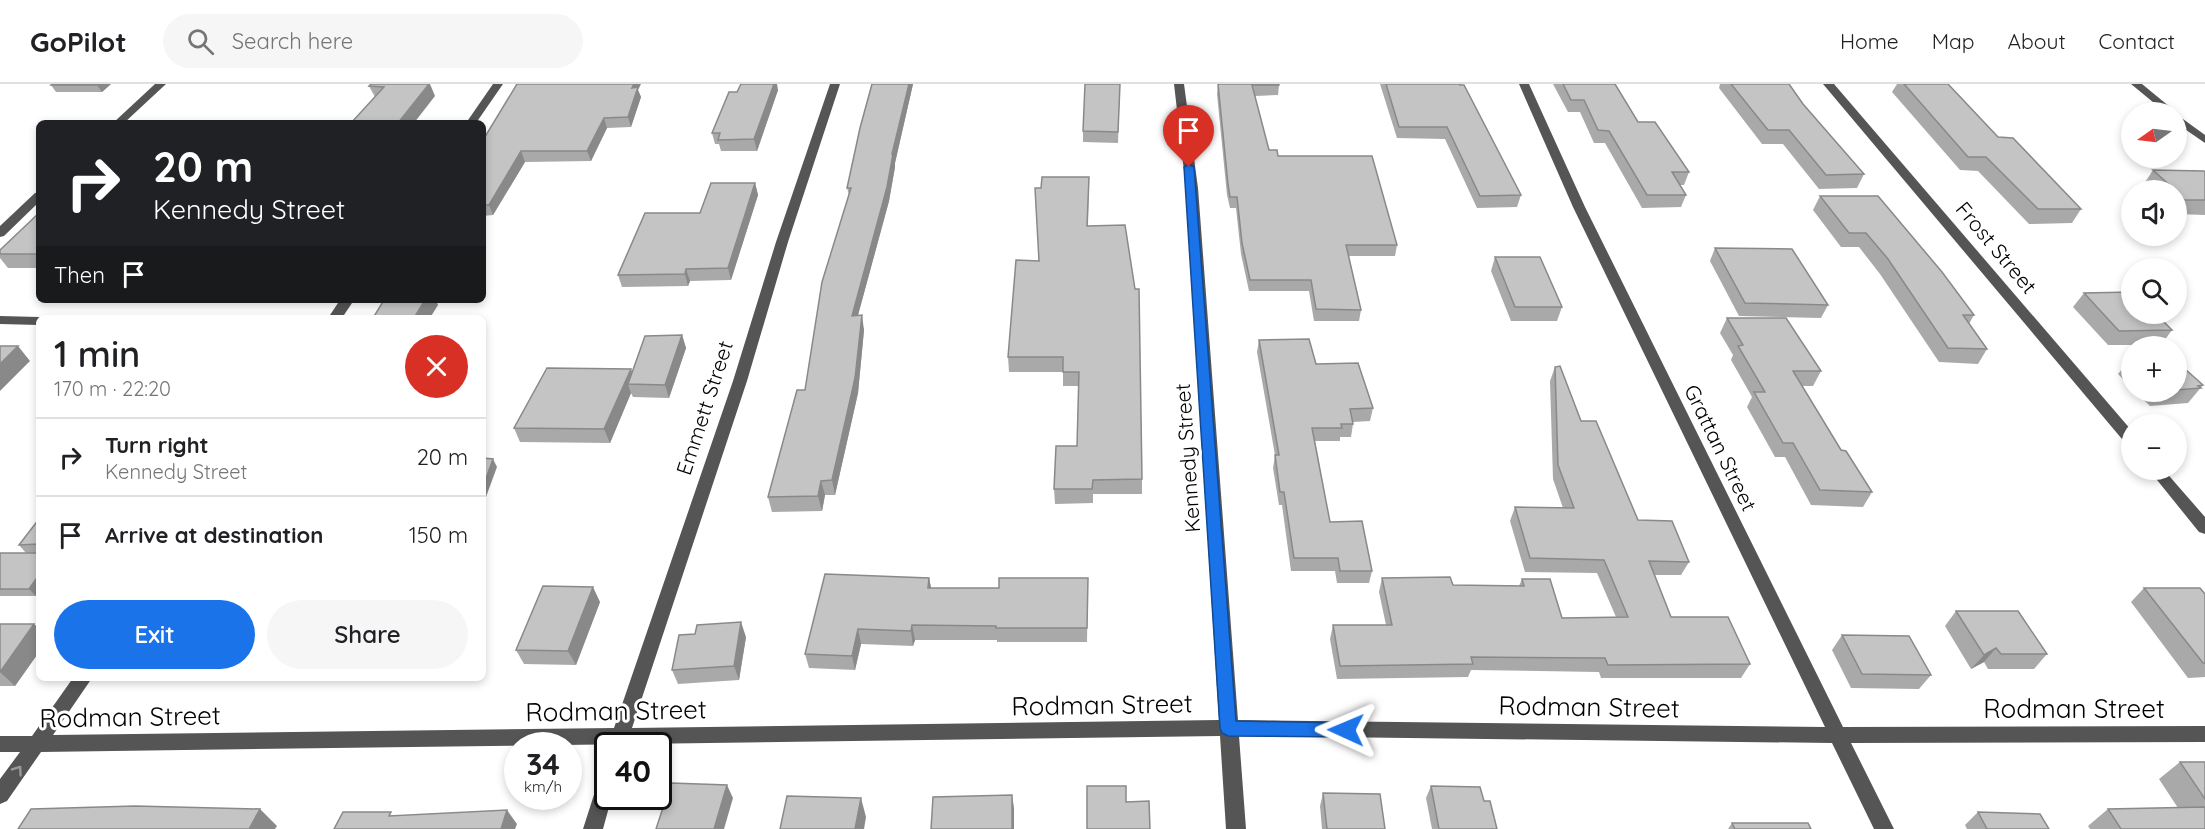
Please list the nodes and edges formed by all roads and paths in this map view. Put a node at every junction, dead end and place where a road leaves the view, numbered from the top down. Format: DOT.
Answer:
graph roads {
  1 [pos="161,84"];
  2 [pos="498,84"];
  3 [pos="835,84"];
  4 [pos="1179,84"];
  5 [pos="1524,84"];
  6 [pos="1828,84"];
  7 [pos="2136,84"];
  8 [pos="2158,102"];
  9 [pos="121,120"];
  10 [pos="473,120"];
  11 [pos="2187,126"];
  12 [pos="2205,140"];
  13 [pos="36,199"];
  14 [pos="0,233"];
  15 [pos="0,320"];
  16 [pos="36,321"];
  17 [pos="2121,428"];
  18 [pos="2164,480"];
  19 [pos="2205,528"];
  20 [pos="80,681"];
  21 [pos="1228,728"];
  22 [pos="621,732"];
  23 [pos="2205,734"];
  24 [pos="1838,735"];
  25 [pos="672,740"];
  26 [pos="594,741"];
  27 [pos="0,744"];
  28 [pos="36,744"];
  29 [pos="0,795"];
  30 [pos="599,810"];
  31 [pos="593,829"];
  32 [pos="1236,829"];
  33 [pos="1884,829"];
  1 -- 9 [label="street"];
  2 -- 10 [label="street"];
  3 -- 22 [label="street, Emmett Street"];
  4 -- 21 [label="street, Kennedy Street"];
  5 -- 24 [label="street, Grattan Street"];
  6 -- 17 [label="street, Frost Street"];
  7 -- 8 [label="street"];
  11 -- 12 [label="street"];
  13 -- 14 [label="street"];
  15 -- 16 [label="street"];
  18 -- 19 [label="street"];
  20 -- 28 [label="street"];
  21 -- 24 [label="street, Rodman Street"];
  21 -- 25 [label="street, Rodman Street"];
  21 -- 32 [label="street, Kennedy Street"];
  23 -- 24 [label="street, Rodman Street"];
  24 -- 33 [label="street, Grattan Street"];
  26 -- 28 [label="street, Rodman Street"];
  27 -- 28 [label="street, Rodman Street"];
  29 -- 28 [label="street, one-way"];
  30 -- 31 [label="street"];
}
